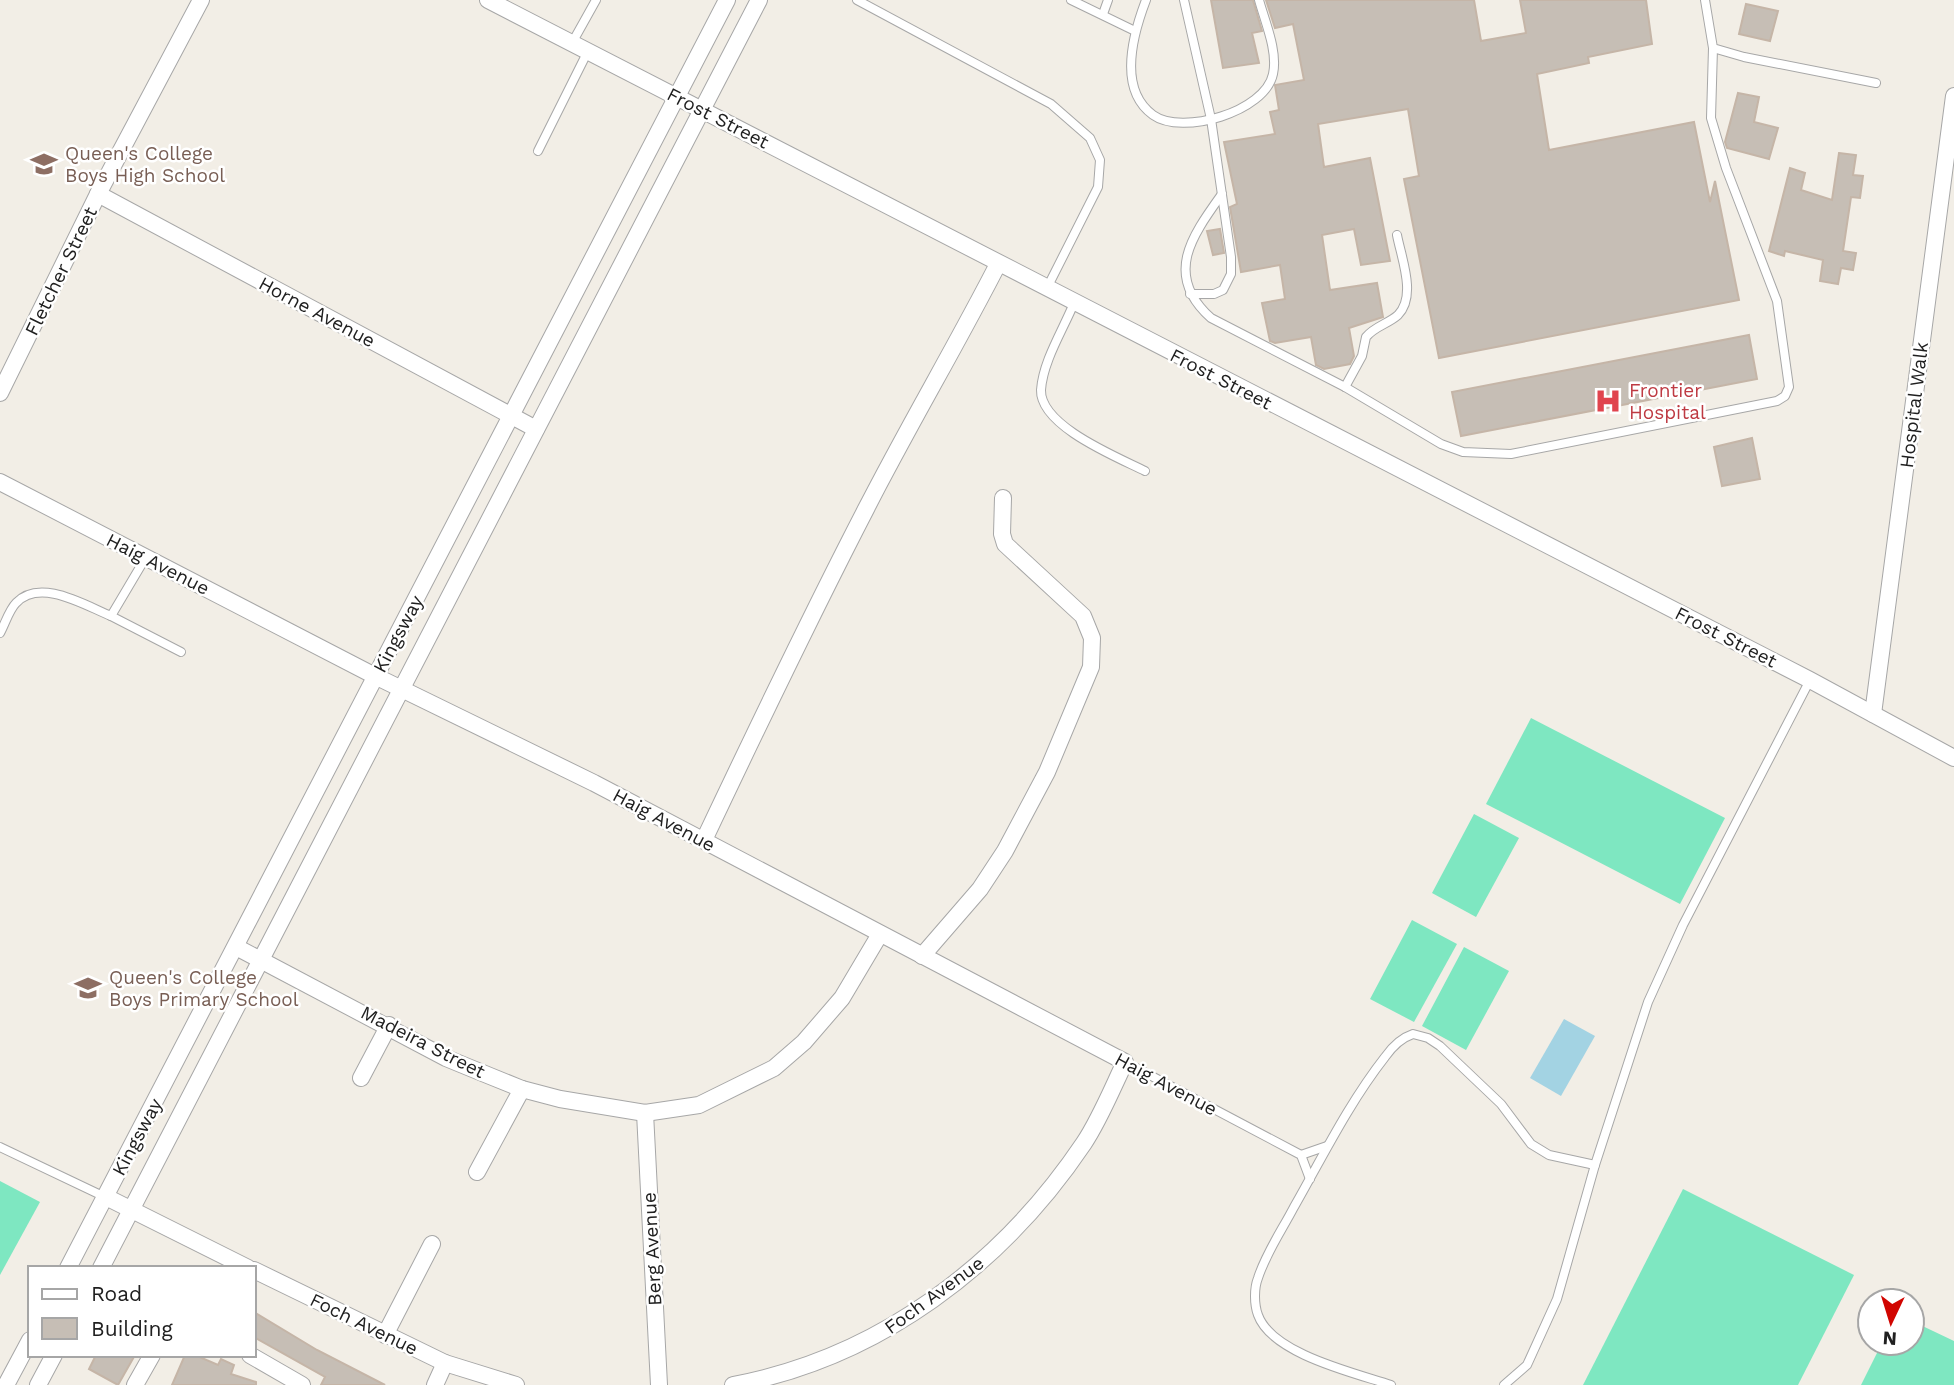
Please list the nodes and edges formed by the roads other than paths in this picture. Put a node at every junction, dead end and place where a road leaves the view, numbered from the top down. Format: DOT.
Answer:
graph roads {
  1 [pos="201,0"];
  2 [pos="488,0"];
  3 [pos="596,0"];
  4 [pos="727,0"];
  5 [pos="759,0"];
  6 [pos="857,0"];
  7 [pos="1071,0"];
  8 [pos="1108,0"];
  9 [pos="1146,0"];
  10 [pos="1184,0"];
  11 [pos="1259,0"];
  12 [pos="1705,0"];
  13 [pos="1102,14"];
  14 [pos="1135,31"];
  15 [pos="572,43"];
  16 [pos="1713,48"];
  17 [pos="588,51"];
  18 [pos="1876,83"];
  19 [pos="1954,96"];
  20 [pos="677,97"];
  21 [pos="704,110"];
  22 [pos="1211,119"];
  23 [pos="538,151"];
  24 [pos="98,194"];
  25 [pos="1222,194"];
  26 [pos="1397,234"];
  27 [pos="998,264"];
  28 [pos="1047,289"];
  29 [pos="1190,294"];
  30 [pos="1074,303"];
  31 [pos="1345,387"];
  32 [pos="0,393"];
  33 [pos="512,417"];
  34 [pos="536,429"];
  35 [pos="1145,471"];
  36 [pos="0,482"];
  37 [pos="1003,498"];
  38 [pos="146,557"];
  39 [pos="111,616"];
  40 [pos="0,633"];
  41 [pos="181,652"];
  42 [pos="375,676"];
  43 [pos="1810,680"];
  44 [pos="402,689"];
  45 [pos="1873,714"];
  46 [pos="1954,758"];
  47 [pos="704,840"];
  48 [pos="880,934"];
  49 [pos="236,947"];
  50 [pos="922,956"];
  51 [pos="263,961"];
  52 [pos="389,1026"];
  53 [pos="1125,1062"];
  54 [pos="361,1078"];
  55 [pos="523,1089"];
  56 [pos="645,1113"];
  57 [pos="1327,1146"];
  58 [pos="0,1147"];
  59 [pos="1301,1155"];
  60 [pos="1595,1165"];
  61 [pos="477,1172"];
  62 [pos="1310,1179"];
  63 [pos="106,1197"];
  64 [pos="132,1210"];
  65 [pos="432,1244"];
  66 [pos="69,1266"];
  67 [pos="102,1266"];
  68 [pos="244,1266"];
  69 [pos="256,1271"];
  70 [pos="386,1335"];
  71 [pos="28,1344"];
  72 [pos="53,1357"];
  73 [pos="151,1357"];
  74 [pos="253,1357"];
  75 [pos="446,1363"];
  76 [pos="41,1380"];
  77 [pos="6,1385"];
  78 [pos="135,1385"];
  79 [pos="302,1385"];
  80 [pos="435,1385"];
  81 [pos="516,1385"];
  82 [pos="659,1385"];
  83 [pos="733,1385"];
  84 [pos="1391,1385"];
  85 [pos="1504,1385"];
  1 -- 24 [label="street, Fletcher Street"];
  2 -- 15 [label="street, Frost Street"];
  3 -- 15 [label="lane"];
  4 -- 20 [label="street, Kingsway"];
  5 -- 21 [label="street, Kingsway"];
  6 -- 28 [label="lane"];
  7 -- 13 [label="lane"];
  8 -- 13 [label="lane"];
  9 -- 14 [label="lane"];
  10 -- 22 [label="lane"];
  11 -- 22 [label="lane"];
  12 -- 16 [label="lane"];
  13 -- 14 [label="lane"];
  14 -- 22 [label="lane"];
  15 -- 17 [label="street, Frost Street"];
  16 -- 18 [label="lane"];
  16 -- 31 [label="lane"];
  17 -- 20 [label="street, Frost Street"];
  17 -- 23 [label="lane"];
  19 -- 45 [label="street, Hospital Walk"];
  20 -- 21 [label="street, Frost Street"];
  20 -- 33 [label="street, Kingsway"];
  21 -- 27 [label="street, Frost Street"];
  21 -- 34 [label="street, Kingsway"];
  22 -- 25 [label="lane"];
  24 -- 32 [label="street, Fletcher Street"];
  24 -- 33 [label="street, Horne Avenue"];
  25 -- 29 [label="lane"];
  25 -- 29 [label="lane"];
  26 -- 31 [label="lane"];
  27 -- 28 [label="street, Frost Street"];
  27 -- 47 [label="street"];
  28 -- 30 [label="street, Frost Street"];
  29 -- 31 [label="lane"];
  30 -- 35 [label="lane"];
  30 -- 43 [label="street, Frost Street"];
  33 -- 34 [label="street, Horne Avenue"];
  33 -- 42 [label="street, Kingsway"];
  34 -- 44 [label="street, Kingsway"];
  36 -- 38 [label="street, Haig Avenue"];
  37 -- 50 [label="street"];
  38 -- 39 [label="lane"];
  38 -- 42 [label="street, Haig Avenue"];
  39 -- 40 [label="lane"];
  39 -- 41 [label="lane"];
  42 -- 44 [label="street, Haig Avenue"];
  42 -- 49 [label="street, Kingsway"];
  43 -- 45 [label="street, Frost Street"];
  43 -- 60 [label="lane"];
  44 -- 47 [label="street, Haig Avenue"];
  44 -- 51 [label="street, Kingsway"];
  45 -- 46 [label="street, Frost Street"];
  47 -- 48 [label="street, Haig Avenue"];
  48 -- 50 [label="street, Haig Avenue"];
  48 -- 56 [label="street, Madeira Street"];
  49 -- 51 [label="street, Madeira Street"];
  49 -- 63 [label="street, Kingsway"];
  50 -- 53 [label="street, Haig Avenue"];
  51 -- 52 [label="street, Madeira Street"];
  51 -- 64 [label="street, Kingsway"];
  52 -- 54 [label="street"];
  52 -- 55 [label="street, Madeira Street"];
  53 -- 59 [label="lane, Haig Avenue"];
  53 -- 83 [label="street, Foch Avenue"];
  55 -- 56 [label="street, Madeira Street"];
  55 -- 61 [label="street"];
  56 -- 82 [label="street, Berg Avenue"];
  57 -- 59 [label="lane"];
  57 -- 60 [label="lane"];
  57 -- 62 [label="lane"];
  58 -- 63 [label="lane"];
  59 -- 62 [label="lane"];
  60 -- 85 [label="lane"];
  62 -- 84 [label="lane"];
  63 -- 64 [label="street"];
  63 -- 66 [label="street, Kingsway"];
  64 -- 67 [label="street, Kingsway"];
  64 -- 68 [label="street"];
  65 -- 70 [label="street"];
  69 -- 70 [label="street, Foch Avenue"];
  70 -- 75 [label="street, Foch Avenue"];
  71 -- 77 [label="street"];
  72 -- 76 [label="street"];
  73 -- 78 [label="street"];
  74 -- 79 [label="street"];
  75 -- 80 [label="street"];
  75 -- 81 [label="street, Foch Avenue"];
}
